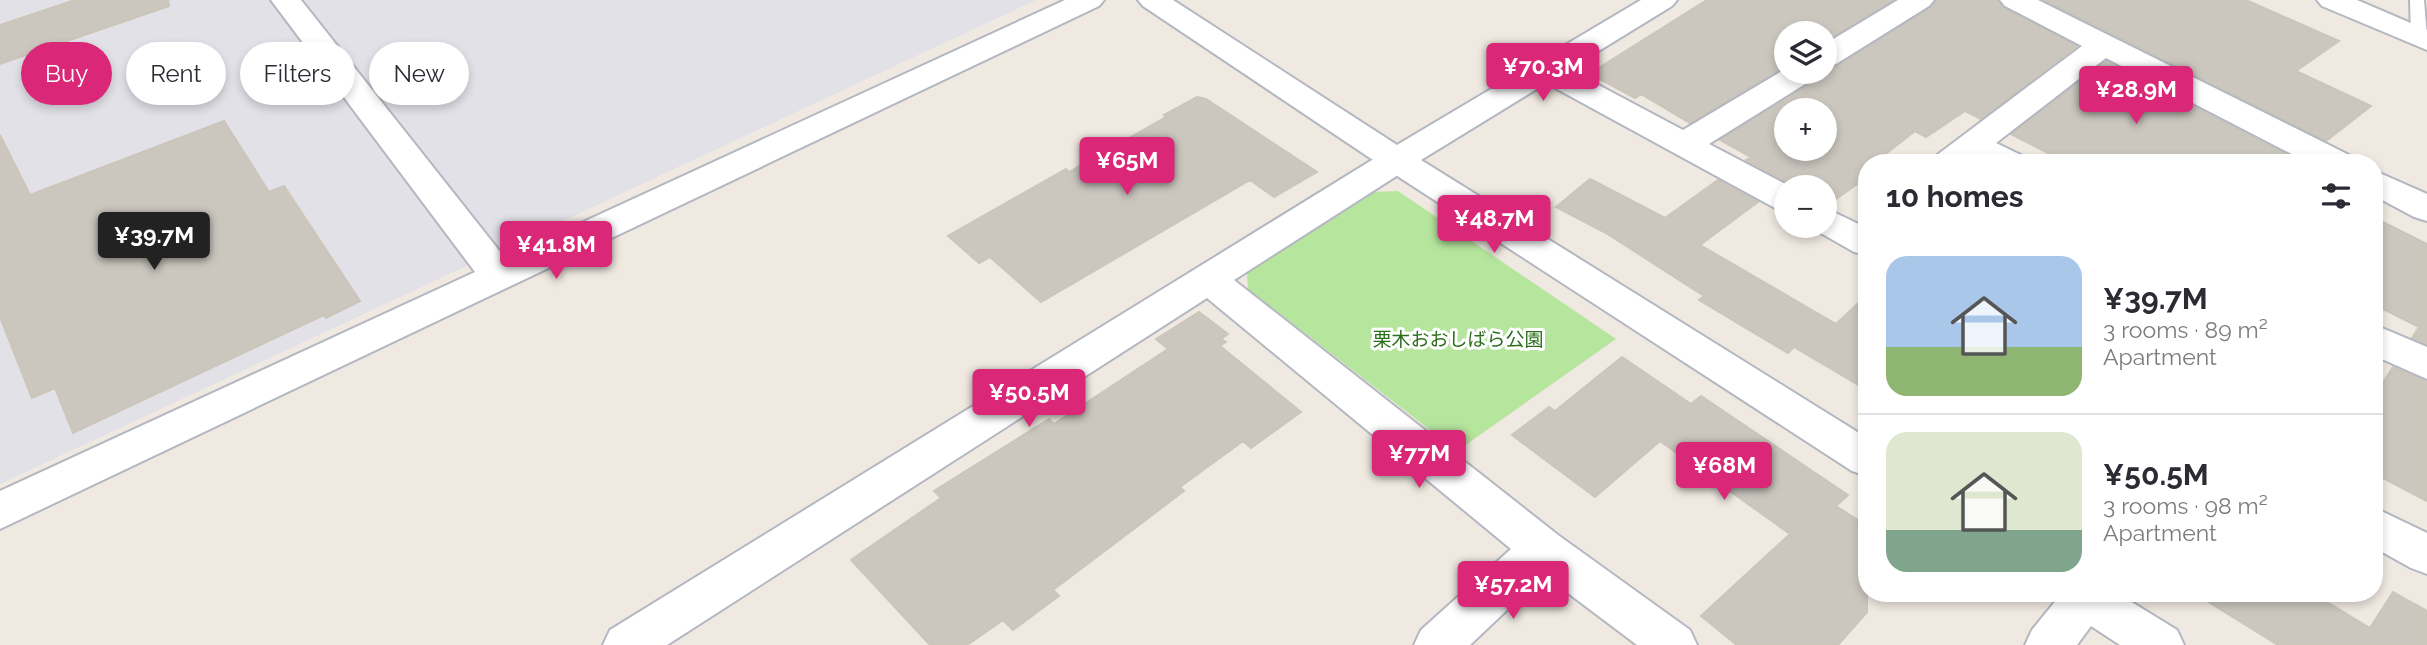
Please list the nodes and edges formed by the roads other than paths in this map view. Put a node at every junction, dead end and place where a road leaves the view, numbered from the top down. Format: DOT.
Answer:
graph roads {
  1 [pos="286,0"];
  2 [pos="1089,0"];
  3 [pos="1153,0"];
  4 [pos="1662,0"];
  5 [pos="1919,0"];
  6 [pos="2015,0"];
  7 [pos="2332,0"];
  8 [pos="2417,0"];
  9 [pos="2423,39"];
  10 [pos="2105,44"];
  11 [pos="1837,51"];
  12 [pos="1546,70"];
  13 [pos="1782,84"];
  14 [pos="1683,145"];
  15 [pos="1961,154"];
  16 [pos="2319,154"];
  17 [pos="1398,160"];
  18 [pos="2383,186"];
  19 [pos="1774,193"];
  20 [pos="2427,209"];
  21 [pos="498,276"];
  22 [pos="1208,279"];
  23 [pos="2383,343"];
  24 [pos="2427,364"];
  25 [pos="1858,453"];
  26 [pos="0,511"];
  27 [pos="2383,530"];
  28 [pos="1542,548"];
  29 [pos="2427,555"];
  30 [pos="2079,602"];
  31 [pos="2095,602"];
  32 [pos="627,645"];
  33 [pos="1438,645"];
  34 [pos="1672,645"];
  35 [pos="2049,645"];
  36 [pos="2160,645"];
  1 -- 21 [label="street"];
  2 -- 21 [label="street"];
  3 -- 17 [label="street"];
  4 -- 12 [label="street"];
  5 -- 11 [label="street"];
  6 -- 10 [label="street"];
  7 -- 9 [label="street"];
  8 -- 9 [label="lane"];
  10 -- 15 [label="street"];
  10 -- 16 [label="street"];
  12 -- 14 [label="street"];
  12 -- 17 [label="street"];
  13 -- 14 [label="street"];
  14 -- 19 [label="street"];
  17 -- 22 [label="street"];
  17 -- 25 [label="street"];
  18 -- 20 [label="street"];
  21 -- 26 [label="street"];
  22 -- 28 [label="street"];
  22 -- 32 [label="street"];
  23 -- 24 [label="street"];
  27 -- 29 [label="street"];
  28 -- 33 [label="street"];
  28 -- 34 [label="street"];
  30 -- 35 [label="street"];
  31 -- 36 [label="street"];
}
